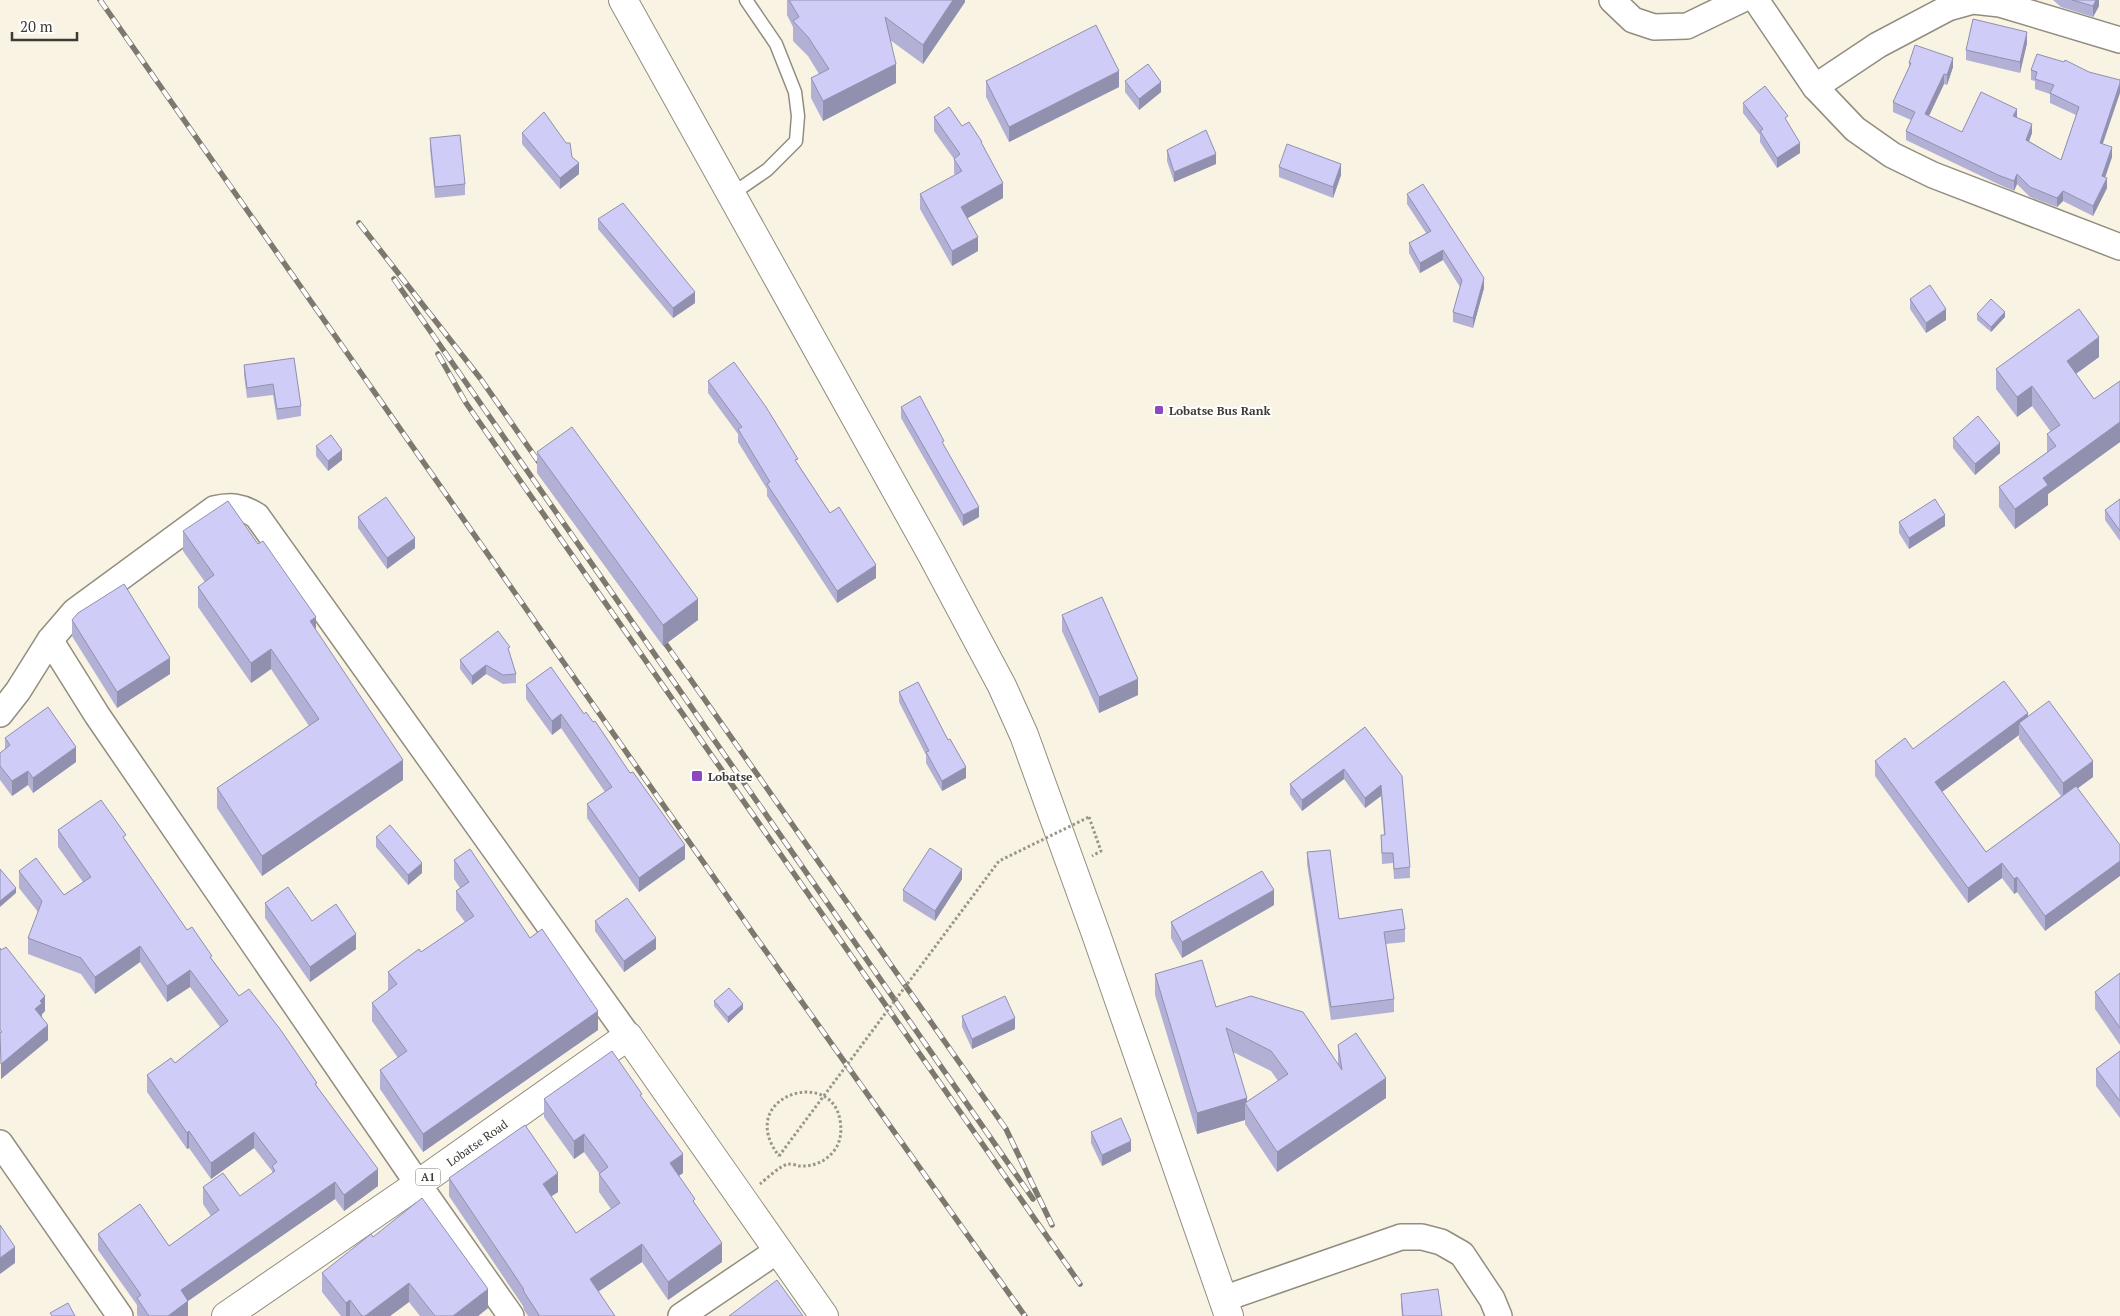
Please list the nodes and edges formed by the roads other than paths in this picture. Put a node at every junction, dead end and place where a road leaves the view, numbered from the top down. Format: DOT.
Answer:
graph roads {
  1 [pos="622,0"];
  2 [pos="746,0"];
  3 [pos="1612,0"];
  4 [pos="1741,0"];
  5 [pos="1756,0"];
  6 [pos="2120,40"];
  7 [pos="1815,87"];
  8 [pos="732,194"];
  9 [pos="2120,246"];
  10 [pos="50,640"];
  11 [pos="0,714"];
  12 [pos="628,1036"];
  13 [pos="0,1143"];
  14 [pos="418,1184"];
  15 [pos="777,1251"];
  16 [pos="1226,1308"];
  17 [pos="120,1316"];
  18 [pos="226,1316"];
  19 [pos="511,1316"];
  20 [pos="681,1316"];
  21 [pos="824,1316"];
  22 [pos="1499,1316"];
  1 -- 8 [label="main road"];
  2 -- 8 [label="lane"];
  3 -- 4 [label="street"];
  5 -- 7 [label="street"];
  6 -- 7 [label="street"];
  7 -- 9 [label="street"];
  8 -- 16 [label="main road"];
  10 -- 11 [label="street"];
  10 -- 12 [label="street"];
  10 -- 14 [label="street"];
  12 -- 14 [label="main road, Lobatse Road / A1"];
  12 -- 15 [label="main road"];
  13 -- 17 [label="street"];
  14 -- 18 [label="main road, Lobatse Road / A1"];
  14 -- 19 [label="street"];
  15 -- 20 [label="street"];
  15 -- 21 [label="main road"];
  16 -- 22 [label="street"];
}
